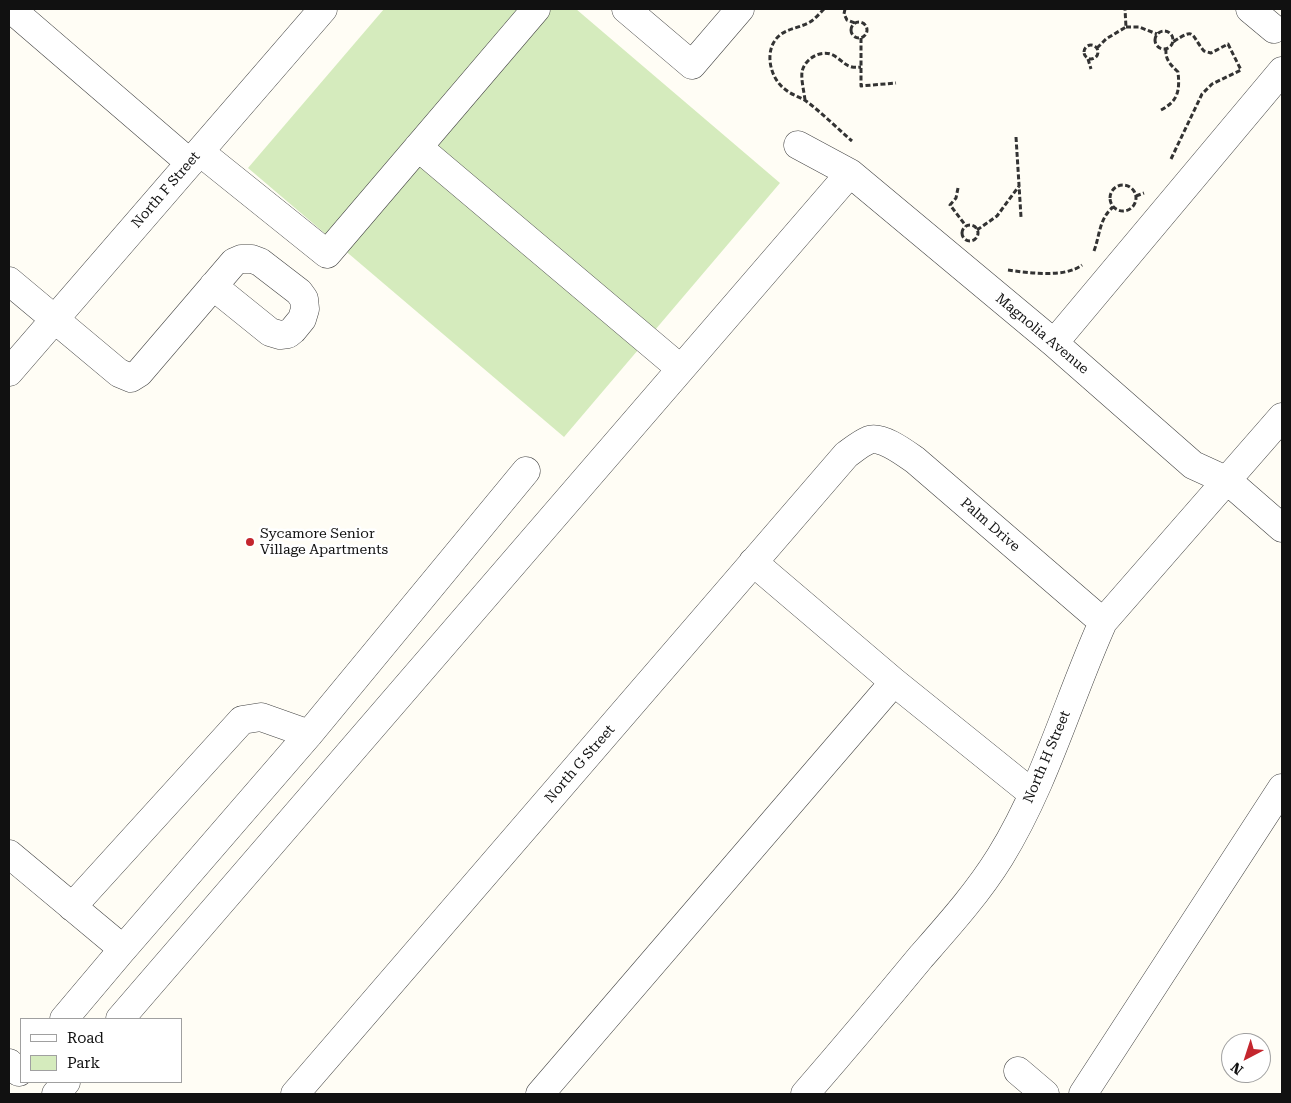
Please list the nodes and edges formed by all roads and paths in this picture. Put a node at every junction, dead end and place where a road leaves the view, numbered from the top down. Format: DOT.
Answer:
graph roads {
  1 [pos="11,9"];
  2 [pos="323,9"];
  3 [pos="536,9"];
  4 [pos="626,9"];
  5 [pos="740,9"];
  6 [pos="824,9"];
  7 [pos="845,9"];
  8 [pos="1125,9"];
  9 [pos="1250,9"];
  10 [pos="855,23"];
  11 [pos="1126,27"];
  12 [pos="1274,28"];
  13 [pos="1157,34"];
  14 [pos="861,38"];
  15 [pos="1173,42"];
  16 [pos="1097,48"];
  17 [pos="1166,49"];
  18 [pos="1088,59"];
  19 [pos="861,67"];
  20 [pos="1091,69"];
  21 [pos="1282,71"];
  22 [pos="896,83"];
  23 [pos="805,100"];
  24 [pos="1161,110"];
  25 [pos="1016,136"];
  26 [pos="852,141"];
  27 [pos="798,144"];
  28 [pos="418,147"];
  29 [pos="195,157"];
  30 [pos="1168,164"];
  31 [pos="850,173"];
  32 [pos="1019,186"];
  33 [pos="958,188"];
  34 [pos="1147,191"];
  35 [pos="1136,196"];
  36 [pos="1113,207"];
  37 [pos="1021,217"];
  38 [pos="966,226"];
  39 [pos="977,230"];
  40 [pos="974,240"];
  41 [pos="977,245"];
  42 [pos="1094,253"];
  43 [pos="1089,259"];
  44 [pos="1001,267"];
  45 [pos="9,281"];
  46 [pos="212,286"];
  47 [pos="53,320"];
  48 [pos="1054,343"];
  49 [pos="681,369"];
  50 [pos="9,372"];
  51 [pos="1282,417"];
  52 [pos="870,439"];
  53 [pos="526,471"];
  54 [pos="1228,481"];
  55 [pos="1282,528"];
  56 [pos="753,562"];
  57 [pos="1103,622"];
  58 [pos="894,682"];
  59 [pos="309,734"];
  60 [pos="1282,788"];
  61 [pos="1033,794"];
  62 [pos="9,854"];
  63 [pos="72,907"];
  64 [pos="124,949"];
  65 [pos="65,1018"];
  66 [pos="121,1018"];
  67 [pos="9,1063"];
  68 [pos="20,1071"];
  69 [pos="1018,1071"];
  70 [pos="65,1083"];
  71 [pos="807,1093"];
  72 [pos="56,1094"];
  73 [pos="295,1094"];
  74 [pos="540,1094"];
  75 [pos="1045,1094"];
  76 [pos="1084,1094"];
  1 -- 29 [label="street"];
  2 -- 29 [label="street, North F Street"];
  3 -- 28 [label="street"];
  4 -- 5 [label="street"];
  6 -- 23 [label="path"];
  7 -- 10 [label="path"];
  8 -- 11 [label="path"];
  9 -- 12 [label="street"];
  10 -- 14 [label="path"];
  10 -- 14 [label="path"];
  11 -- 13 [label="path"];
  11 -- 16 [label="path"];
  13 -- 15 [label="path"];
  13 -- 17 [label="path"];
  14 -- 19 [label="path"];
  15 -- 17 [label="path"];
  15 -- 30 [label="path"];
  16 -- 18 [label="path"];
  16 -- 18 [label="path"];
  17 -- 24 [label="path"];
  18 -- 20 [label="path"];
  19 -- 22 [label="path"];
  19 -- 23 [label="path"];
  21 -- 48 [label="street"];
  23 -- 26 [label="path"];
  25 -- 32 [label="path"];
  27 -- 31 [label="street, Magnolia Avenue"];
  28 -- 29 [label="street"];
  28 -- 49 [label="street"];
  29 -- 47 [label="street, North F Street"];
  31 -- 48 [label="street, Magnolia Avenue"];
  31 -- 49 [label="street"];
  32 -- 37 [label="path"];
  32 -- 39 [label="path"];
  33 -- 38 [label="path"];
  34 -- 35 [label="path"];
  35 -- 36 [label="path"];
  35 -- 36 [label="path"];
  36 -- 42 [label="path"];
  38 -- 39 [label="path"];
  38 -- 40 [label="path"];
  39 -- 40 [label="path"];
  40 -- 41 [label="path"];
  43 -- 44 [label="path"];
  45 -- 47 [label="street"];
  46 -- 47 [label="street"];
  47 -- 50 [label="street, North F Street"];
  48 -- 54 [label="street, Magnolia Avenue"];
  49 -- 66 [label="street"];
  51 -- 54 [label="street, North H Street"];
  52 -- 56 [label="street, North G Street"];
  52 -- 57 [label="street, Palm Drive"];
  53 -- 59 [label="street"];
  54 -- 55 [label="street, Magnolia Avenue"];
  54 -- 57 [label="street, North H Street"];
  56 -- 58 [label="street"];
  56 -- 73 [label="street, North G Street"];
  57 -- 61 [label="street, North H Street"];
  58 -- 61 [label="street"];
  58 -- 74 [label="street"];
  59 -- 63 [label="street"];
  59 -- 64 [label="street"];
  60 -- 76 [label="street"];
  61 -- 71 [label="street, North H Street"];
  62 -- 63 [label="street"];
  63 -- 64 [label="street"];
  64 -- 65 [label="street"];
  67 -- 68 [label="street"];
  69 -- 75 [label="street"];
  70 -- 72 [label="street"];
}
